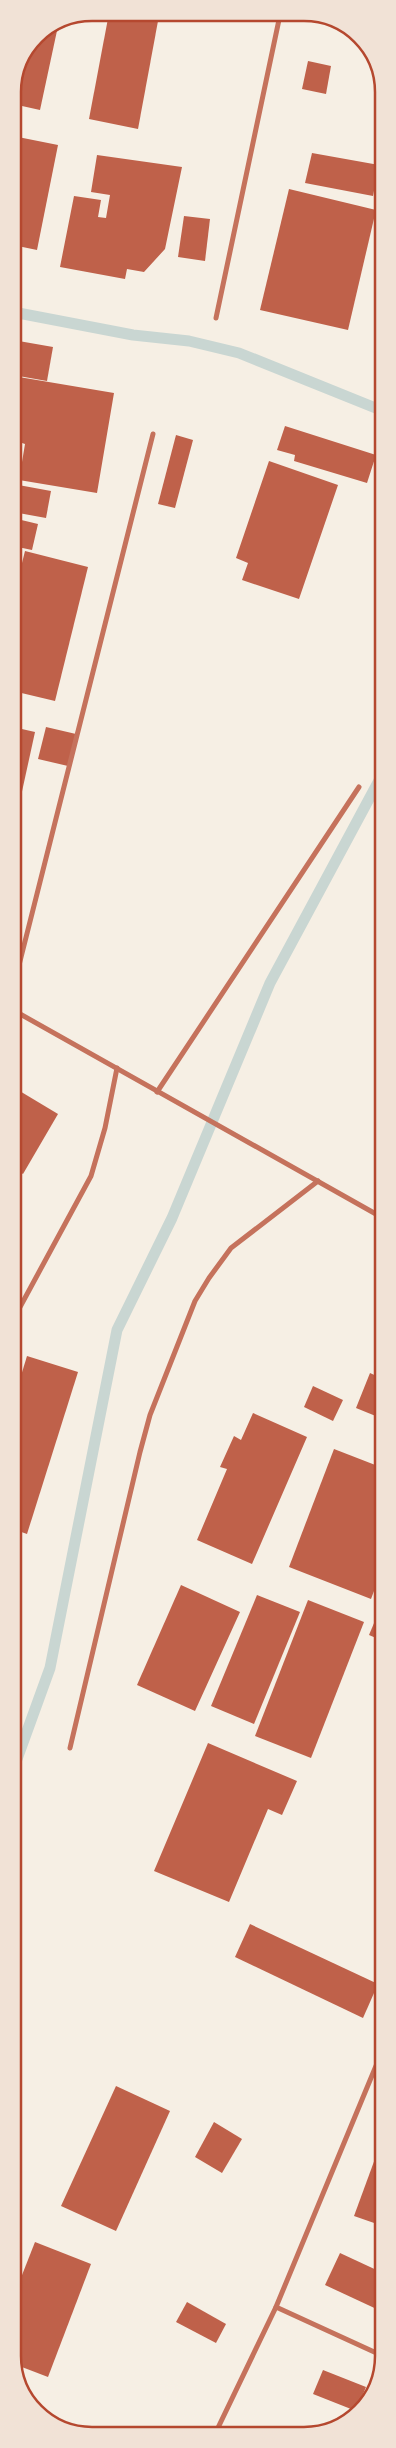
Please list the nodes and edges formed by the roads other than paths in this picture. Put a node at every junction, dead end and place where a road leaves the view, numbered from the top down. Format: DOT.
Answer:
graph roads {
  1 [pos="279,21"];
  2 [pos="216,318"];
  3 [pos="153,434"];
  4 [pos="359,786"];
  5 [pos="21,957"];
  6 [pos="21,1014"];
  7 [pos="117,1068"];
  8 [pos="157,1092"];
  9 [pos="318,1181"];
  10 [pos="375,1213"];
  11 [pos="21,1305"];
  12 [pos="70,1748"];
  13 [pos="375,2071"];
  14 [pos="276,2307"];
  15 [pos="375,2352"];
  16 [pos="218,2427"];
  1 -- 2 [label="street"];
  3 -- 5 [label="street"];
  4 -- 8 [label="street"];
  6 -- 7 [label="street"];
  7 -- 8 [label="street"];
  7 -- 11 [label="street"];
  8 -- 9 [label="street"];
  9 -- 10 [label="street"];
  9 -- 12 [label="street"];
  13 -- 14 [label="street"];
  14 -- 15 [label="street"];
  14 -- 16 [label="street"];
}
